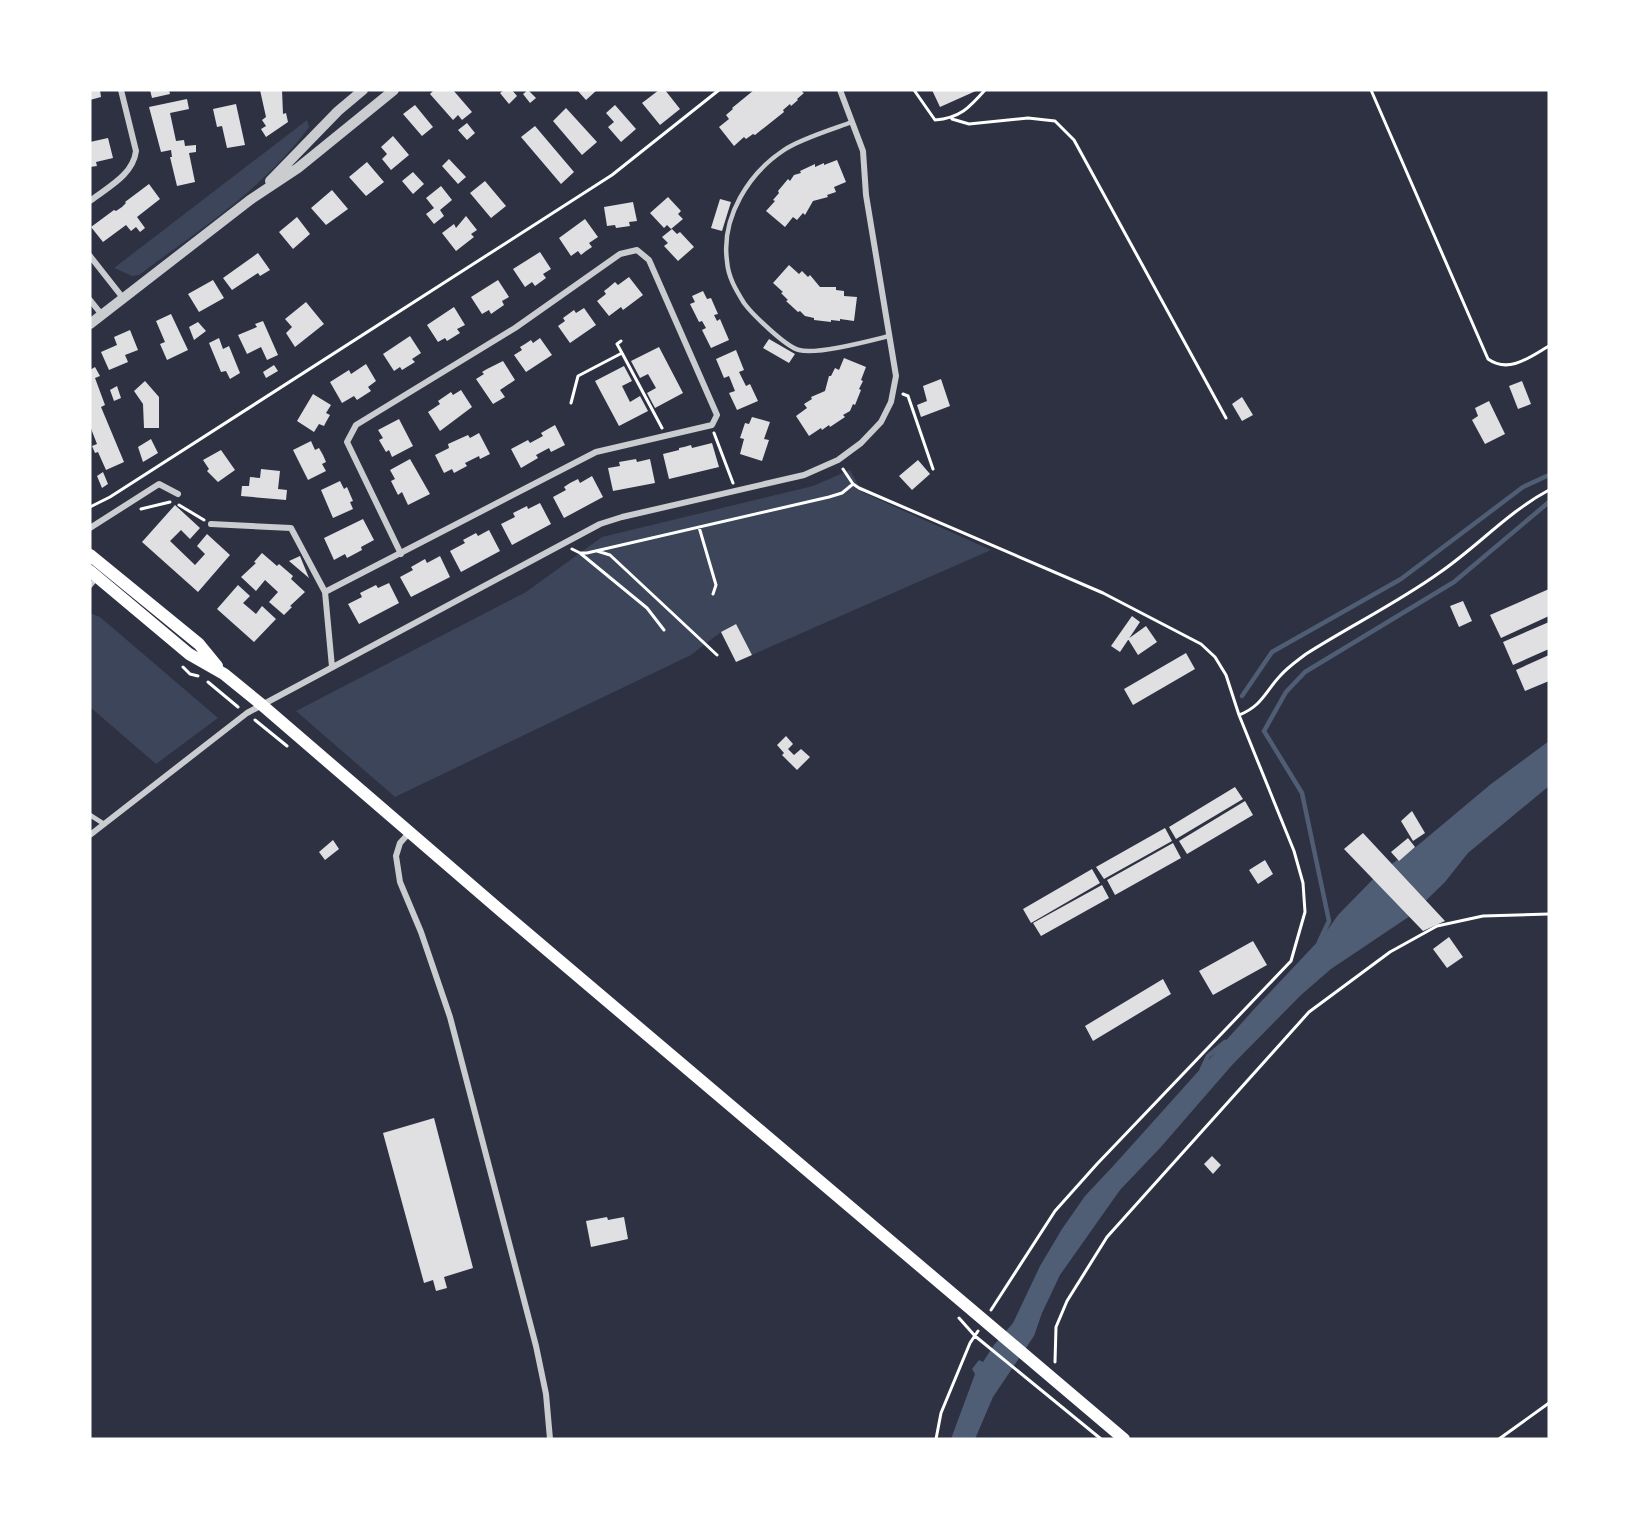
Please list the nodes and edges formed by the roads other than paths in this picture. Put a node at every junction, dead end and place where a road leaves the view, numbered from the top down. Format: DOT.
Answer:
graph roads {
  1 [pos="121,90"];
  2 [pos="363,90"];
  3 [pos="394,90"];
  4 [pos="840,90"];
  5 [pos="852,122"];
  6 [pos="250,200"];
  7 [pos="90,201"];
  8 [pos="90,256"];
  9 [pos="123,298"];
  10 [pos="90,300"];
  11 [pos="102,315"];
  12 [pos="90,324"];
  13 [pos="889,336"];
  14 [pos="178,494"];
  15 [pos="211,524"];
  16 [pos="90,528"];
  17 [pos="401,554"];
  18 [pos="90,555"];
  19 [pos="106,567"];
  20 [pos="92,578"];
  21 [pos="325,592"];
  22 [pos="332,667"];
  23 [pos="224,674"];
  24 [pos="262,705"];
  25 [pos="90,815"];
  26 [pos="104,824"];
  27 [pos="411,832"];
  28 [pos="90,835"];
  29 [pos="550,1439"];
  30 [pos="1124,1439"];
  1 -- 7 [label="street"];
  2 -- 6 [label="street"];
  3 -- 6 [label="street"];
  4 -- 5 [label="street"];
  5 -- 13 [label="street"];
  5 -- 13 [label="lane"];
  6 -- 9 [label="street"];
  8 -- 9 [label="street"];
  9 -- 11 [label="street"];
  10 -- 11 [label="street"];
  11 -- 12 [label="street"];
  13 -- 22 [label="street"];
  14 -- 16 [label="street"];
  15 -- 21 [label="street"];
  17 -- 17 [label="street"];
  17 -- 21 [label="street"];
  18 -- 19 [label="main road"];
  19 -- 20 [label="lane"];
  19 -- 23 [label="main road"];
  20 -- 23 [label="main road"];
  21 -- 22 [label="street"];
  22 -- 24 [label="street"];
  23 -- 24 [label="main road"];
  24 -- 26 [label="street"];
  24 -- 27 [label="main road"];
  25 -- 26 [label="lane"];
  26 -- 28 [label="street"];
  27 -- 29 [label="street"];
  27 -- 30 [label="main road"];
}
